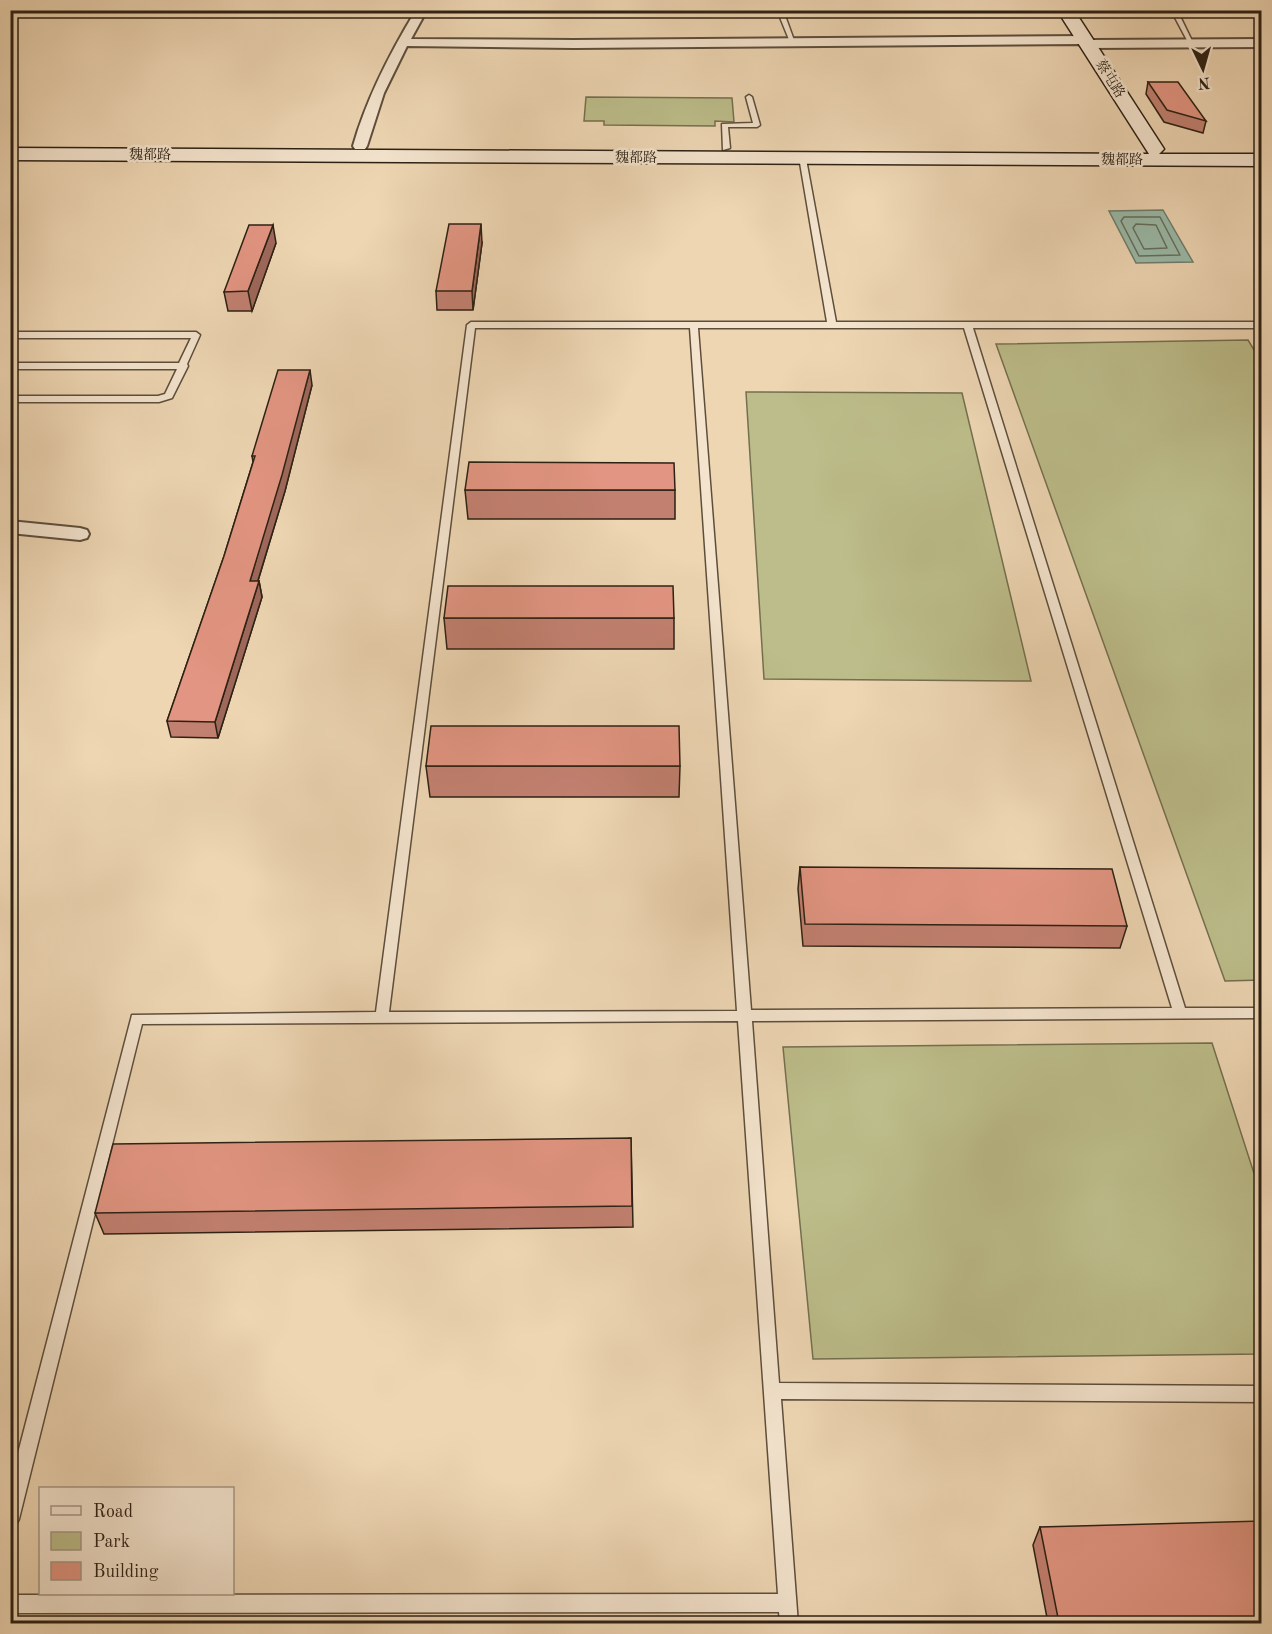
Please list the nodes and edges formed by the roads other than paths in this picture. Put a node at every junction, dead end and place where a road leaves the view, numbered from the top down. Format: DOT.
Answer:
graph roads {
  1 [pos="422,10"];
  2 [pos="780,10"];
  3 [pos="1065,10"];
  4 [pos="1173,10"];
  5 [pos="402,42"];
  6 [pos="793,42"];
  7 [pos="1087,42"];
  8 [pos="1262,43"];
  9 [pos="1192,44"];
  10 [pos="749,97"];
  11 [pos="10,145"];
  12 [pos="360,146"];
  13 [pos="726,148"];
  14 [pos="1154,149"];
  15 [pos="1262,150"];
  16 [pos="10,154"];
  17 [pos="802,159"];
  18 [pos="1262,160"];
  19 [pos="1262,325"];
  20 [pos="832,326"];
  21 [pos="968,326"];
  22 [pos="694,327"];
  23 [pos="10,335"];
  24 [pos="10,366"];
  25 [pos="184,366"];
  26 [pos="10,399"];
  27 [pos="10,527"];
  28 [pos="80,534"];
  29 [pos="1262,1013"];
  30 [pos="1180,1014"];
  31 [pos="744,1016"];
  32 [pos="382,1018"];
  33 [pos="772,1391"];
  34 [pos="1262,1394"];
  35 [pos="10,1519"];
  36 [pos="787,1603"];
  37 [pos="10,1604"];
  38 [pos="789,1623"];
  1 -- 5 [label="street"];
  2 -- 6 [label="lane"];
  3 -- 7 [label="main road, 蔡屯路"];
  4 -- 9 [label="lane"];
  5 -- 6 [label="street"];
  5 -- 12 [label="street"];
  6 -- 7 [label="street"];
  7 -- 9 [label="street"];
  7 -- 14 [label="main road, 蔡屯路"];
  8 -- 9 [label="street"];
  10 -- 13 [label="lane"];
  11 -- 12 [label="main road, 魏都路"];
  12 -- 13 [label="main road, 魏都路"];
  13 -- 14 [label="main road, 魏都路"];
  14 -- 15 [label="main road, 魏都路"];
  16 -- 17 [label="main road, 魏都路"];
  17 -- 18 [label="main road, 魏都路"];
  17 -- 20 [label="lane"];
  19 -- 21 [label="lane"];
  20 -- 21 [label="lane"];
  20 -- 22 [label="lane"];
  21 -- 30 [label="lane"];
  22 -- 31 [label="lane"];
  22 -- 32 [label="lane"];
  23 -- 25 [label="lane"];
  24 -- 25 [label="lane"];
  25 -- 26 [label="lane"];
  27 -- 28 [label="street"];
  29 -- 30 [label="lane"];
  30 -- 31 [label="lane"];
  31 -- 32 [label="lane"];
  31 -- 33 [label="lane"];
  32 -- 35 [label="lane"];
  33 -- 34 [label="lane"];
  33 -- 36 [label="lane"];
  36 -- 37 [label="lane"];
  36 -- 38 [label="lane"];
}
